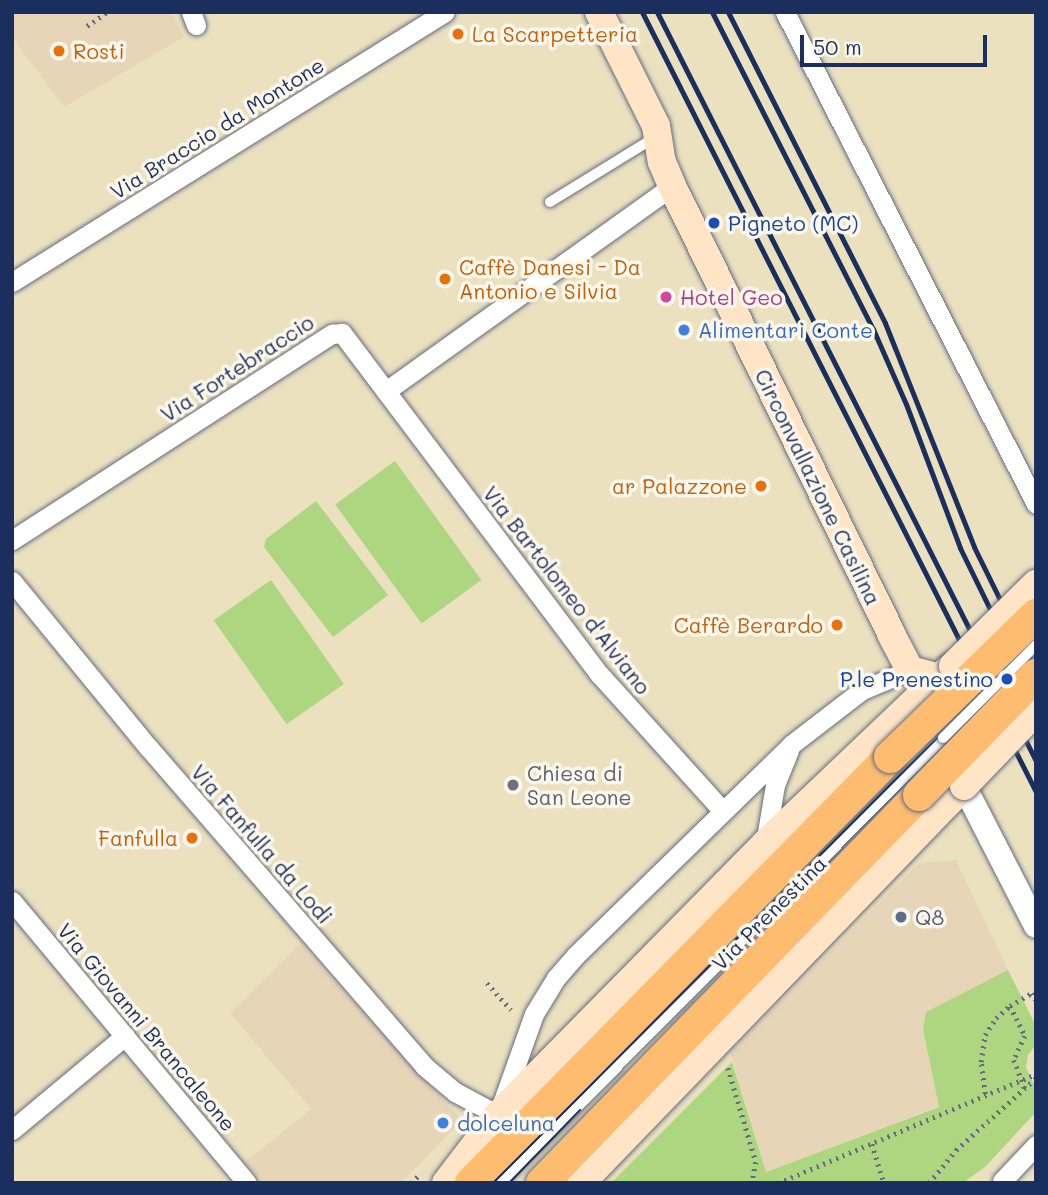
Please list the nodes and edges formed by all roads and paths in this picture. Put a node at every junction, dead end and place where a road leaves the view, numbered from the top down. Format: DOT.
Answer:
graph roads {
  1 [pos="107,12"];
  2 [pos="445,12"];
  3 [pos="599,12"];
  4 [pos="785,12"];
  5 [pos="87,26"];
  6 [pos="659,135"];
  7 [pos="672,186"];
  8 [pos="550,202"];
  9 [pos="12,282"];
  10 [pos="386,391"];
  11 [pos="1036,503"];
  12 [pos="12,540"];
  13 [pos="12,581"];
  14 [pos="1036,584"];
  15 [pos="1036,615"];
  16 [pos="1036,645"];
  17 [pos="910,670"];
  18 [pos="946,672"];
  19 [pos="1036,675"];
  20 [pos="1036,711"];
  21 [pos="792,744"];
  22 [pos="914,767"];
  23 [pos="964,786"];
  24 [pos="722,810"];
  25 [pos="765,844"];
  26 [pos="12,901"];
  27 [pos="1036,926"];
  28 [pos="487,984"];
  29 [pos="1036,1000"];
  30 [pos="1010,1006"];
  31 [pos="511,1010"];
  32 [pos="125,1036"];
  33 [pos="727,1067"];
  34 [pos="1036,1076"];
  35 [pos="1019,1079"];
  36 [pos="1025,1088"];
  37 [pos="985,1094"];
  38 [pos="498,1115"];
  39 [pos="12,1130"];
  40 [pos="872,1144"];
  41 [pos="1036,1145"];
  42 [pos="486,1178"];
  43 [pos="1002,1181"];
  44 [pos="247,1183"];
  45 [pos="446,1183"];
  46 [pos="542,1183"];
  47 [pos="581,1183"];
  48 [pos="752,1183"];
  49 [pos="778,1183"];
  50 [pos="884,1183"];
  51 [pos="929,1183"];
  1 -- 5 [label="path"];
  2 -- 9 [label="street, Via Braccio da Montone"];
  3 -- 6 [label="main road, Circonvallazione Casilina"];
  4 -- 11 [label="street"];
  6 -- 7 [label="main road, Circonvallazione Casilina"];
  6 -- 8 [label="lane"];
  7 -- 10 [label="street"];
  7 -- 17 [label="main road, Circonvallazione Casilina"];
  10 -- 12 [label="street, Via Fortebraccio"];
  10 -- 24 [label="street, Via Bartolomeo d'Alviano"];
  13 -- 38 [label="street, Via Fanfulla da Lodi"];
  14 -- 18 [label="main road, bridge"];
  15 -- 42 [label="highway, bridge"];
  16 -- 22 [label="lane, Via Prenestina, bridge"];
  17 -- 18 [label="main road"];
  17 -- 21 [label="street"];
  18 -- 25 [label="main road"];
  19 -- 46 [label="highway, bridge"];
  20 -- 23 [label="main road, bridge"];
  21 -- 24 [label="street"];
  21 -- 25 [label="street"];
  22 -- 23 [label="lane"];
  22 -- 42 [label="lane, Via Prenestina"];
  23 -- 27 [label="street"];
  23 -- 47 [label="main road"];
  24 -- 38 [label="street"];
  25 -- 38 [label="main road"];
  26 -- 32 [label="street, Via Giovanni Brancaleone"];
  28 -- 31 [label="path"];
  29 -- 30 [label="path"];
  30 -- 35 [label="path"];
  30 -- 37 [label="path"];
  32 -- 39 [label="street"];
  32 -- 44 [label="street, Via Giovanni Brancaleone"];
  33 -- 48 [label="path"];
  34 -- 35 [label="path"];
  34 -- 36 [label="path"];
  35 -- 36 [label="path"];
  35 -- 37 [label="path"];
  36 -- 51 [label="path"];
  37 -- 40 [label="path"];
  38 -- 45 [label="main road"];
  40 -- 49 [label="path"];
  40 -- 50 [label="path"];
  41 -- 43 [label="street"];
}
